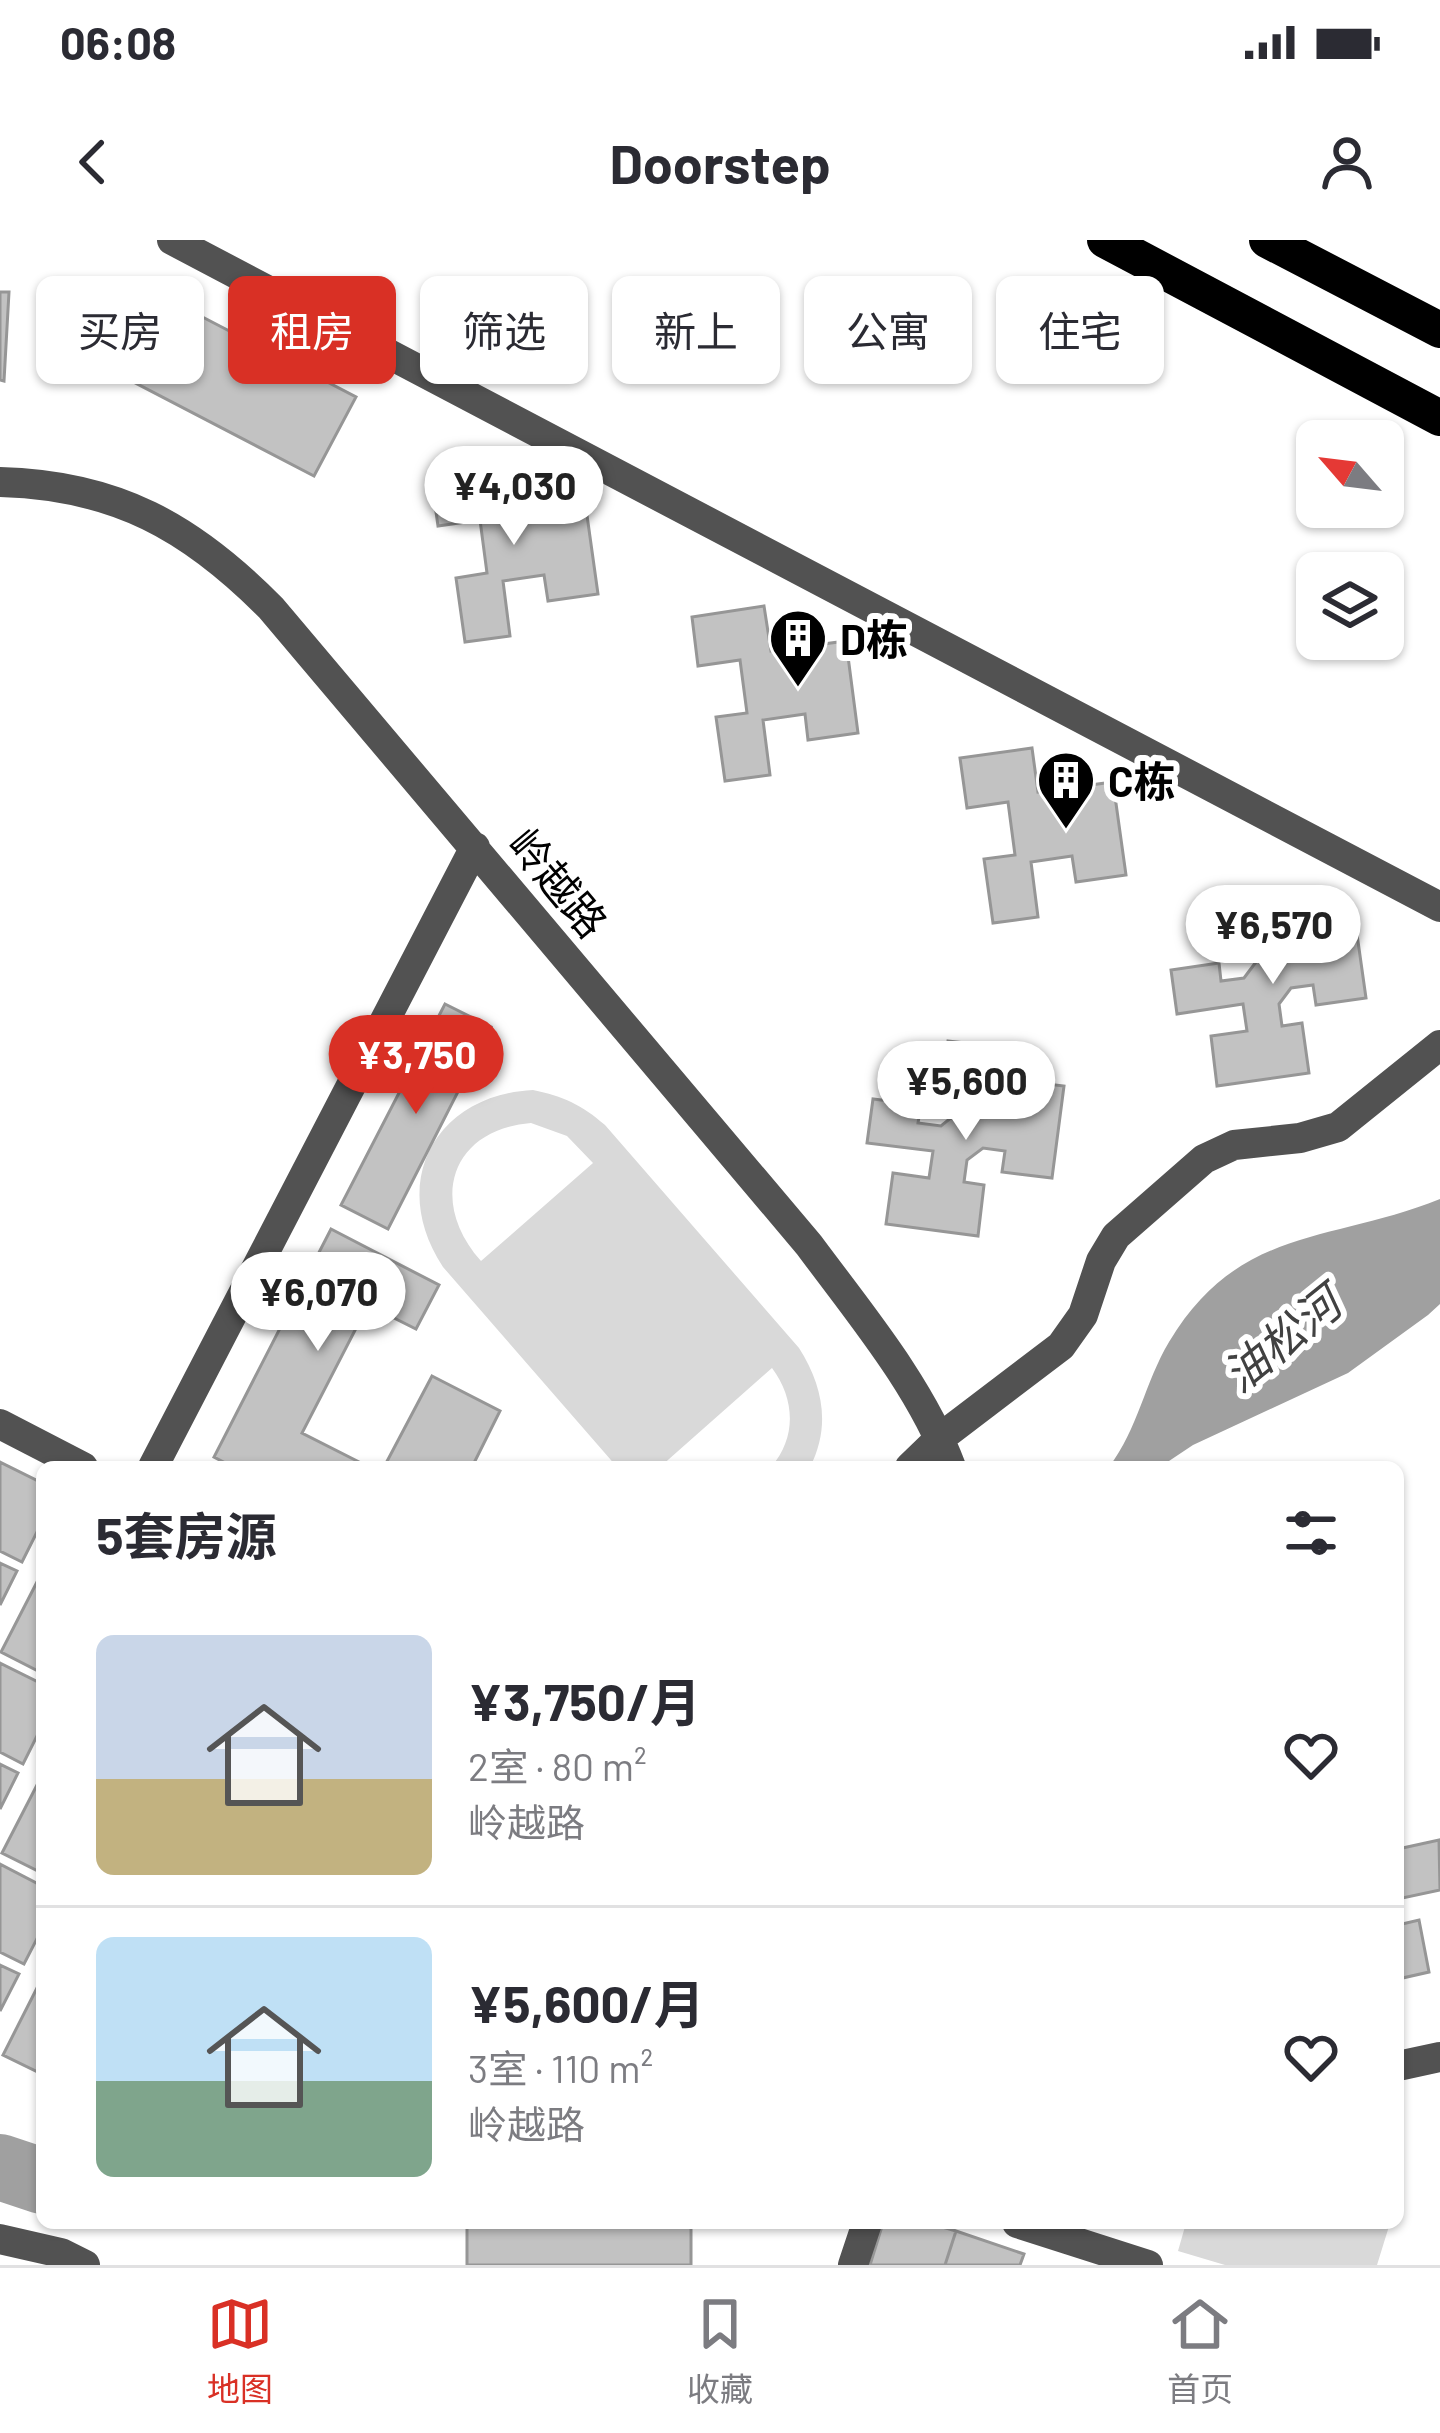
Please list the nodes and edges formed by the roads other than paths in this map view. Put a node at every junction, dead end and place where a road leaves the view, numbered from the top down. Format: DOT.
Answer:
graph roads {
  1 [pos="172,240"];
  2 [pos="1105,240"];
  3 [pos="1267,240"];
  4 [pos="1440,330"];
  5 [pos="1440,418"];
  6 [pos="0,482"];
  7 [pos="475,848"];
  8 [pos="1440,907"];
  9 [pos="1440,1045"];
  10 [pos="0,1424"];
  11 [pos="946,1452"];
  12 [pos="71,1461"];
  13 [pos="155,1461"];
  14 [pos="1440,2056"];
  15 [pos="1404,2065"];
  16 [pos="865,2229"];
  17 [pos="1036,2229"];
  18 [pos="0,2239"];
  19 [pos="85,2265"];
  20 [pos="854,2265"];
  21 [pos="1148,2265"];
  1 -- 8 [label="street"];
  2 -- 5 [label="highway"];
  3 -- 4 [label="highway"];
  6 -- 7 [label="street, 岭越路"];
  7 -- 11 [label="street, 岭越路"];
  7 -- 13 [label="street"];
  9 -- 11 [label="street"];
  10 -- 12 [label="street"];
  14 -- 15 [label="street"];
  16 -- 20 [label="street"];
  17 -- 21 [label="street"];
  18 -- 19 [label="street"];
}
